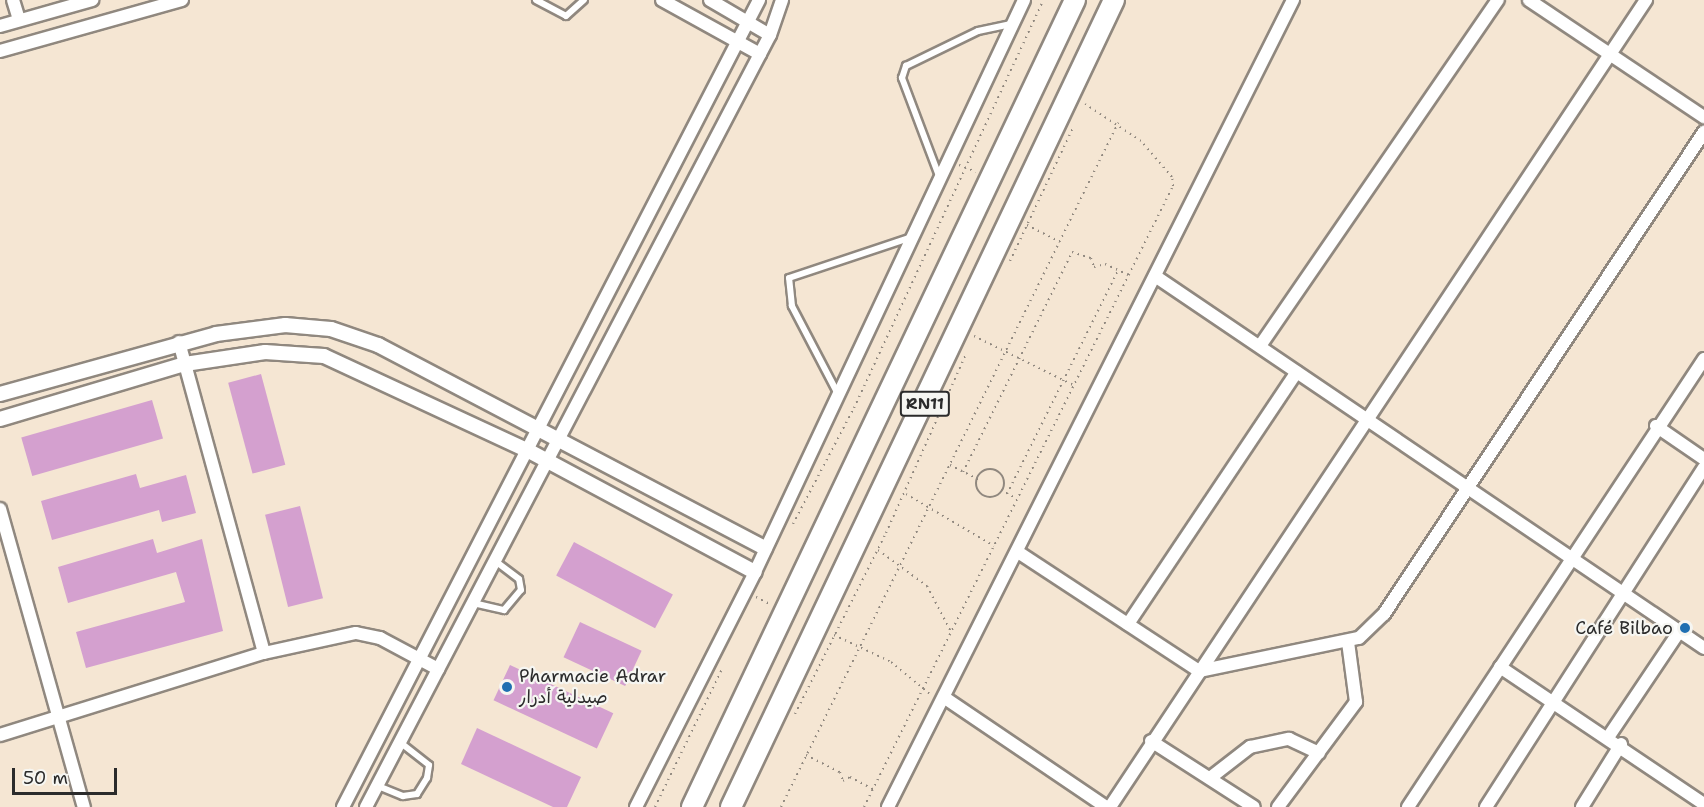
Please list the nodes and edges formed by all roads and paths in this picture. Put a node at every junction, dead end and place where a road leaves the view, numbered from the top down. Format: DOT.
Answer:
graph roads {
  1 [pos="13,0"];
  2 [pos="92,0"];
  3 [pos="180,0"];
  4 [pos="537,0"];
  5 [pos="584,0"];
  6 [pos="662,0"];
  7 [pos="710,0"];
  8 [pos="759,0"];
  9 [pos="782,0"];
  10 [pos="1024,0"];
  11 [pos="1043,0"];
  12 [pos="1075,0"];
  13 [pos="1114,0"];
  14 [pos="1293,0"];
  15 [pos="1498,0"];
  16 [pos="1529,0"];
  17 [pos="1646,0"];
  18 [pos="19,20"];
  19 [pos="750,22"];
  20 [pos="1013,24"];
  21 [pos="0,26"];
  22 [pos="770,35"];
  23 [pos="741,42"];
  24 [pos="0,51"];
  25 [pos="760,54"];
  26 [pos="1610,55"];
  27 [pos="1089,94"];
  28 [pos="1085,104"];
  29 [pos="1080,114"];
  30 [pos="1704,117"];
  31 [pos="1118,122"];
  32 [pos="1075,124"];
  33 [pos="1704,132"];
  34 [pos="940,180"];
  35 [pos="914,236"];
  36 [pos="1008,266"];
  37 [pos="1118,270"];
  38 [pos="1129,275"];
  39 [pos="1155,276"];
  40 [pos="979,326"];
  41 [pos="974,336"];
  42 [pos="179,342"];
  43 [pos="1260,346"];
  44 [pos="1005,352"];
  45 [pos="1019,358"];
  46 [pos="1704,359"];
  47 [pos="185,364"];
  48 [pos="1297,372"];
  49 [pos="1064,380"];
  50 [pos="1074,385"];
  51 [pos="0,394"];
  52 [pos="839,396"];
  53 [pos="1366,417"];
  54 [pos="0,419"];
  55 [pos="1656,426"];
  56 [pos="540,430"];
  57 [pos="558,439"];
  58 [pos="529,451"];
  59 [pos="1704,459"];
  60 [pos="547,460"];
  61 [pos="950,465"];
  62 [pos="1704,468"];
  63 [pos="963,472"];
  64 [pos="979,480"];
  65 [pos="1467,486"];
  66 [pos="1000,490"];
  67 [pos="905,494"];
  68 [pos="1007,494"];
  69 [pos="1017,499"];
  70 [pos="930,506"];
  71 [pos="0,509"];
  72 [pos="791,528"];
  73 [pos="994,546"];
  74 [pos="765,548"];
  75 [pos="878,550"];
  76 [pos="1018,552"];
  77 [pos="495,561"];
  78 [pos="1571,561"];
  79 [pos="902,563"];
  80 [pos="755,572"];
  81 [pos="762,588"];
  82 [pos="745,591"];
  83 [pos="1623,596"];
  84 [pos="758,598"];
  85 [pos="473,603"];
  86 [pos="753,607"];
  87 [pos="787,612"];
  88 [pos="1128,624"];
  89 [pos="827,632"];
  90 [pos="951,632"];
  91 [pos="1679,632"];
  92 [pos="1348,642"];
  93 [pos="860,647"];
  94 [pos="1704,648"];
  95 [pos="264,653"];
  96 [pos="420,660"];
  97 [pos="723,667"];
  98 [pos="1500,667"];
  99 [pos="438,669"];
  100 [pos="1200,672"];
  101 [pos="923,688"];
  102 [pos="944,701"];
  103 [pos="1553,702"];
  104 [pos="59,718"];
  105 [pos="789,725"];
  106 [pos="0,735"];
  107 [pos="1610,736"];
  108 [pos="1151,741"];
  109 [pos="400,742"];
  110 [pos="1621,744"];
  111 [pos="1318,753"];
  112 [pos="806,755"];
  113 [pos="1210,778"];
  114 [pos="377,786"];
  115 [pos="873,789"];
  116 [pos="1704,804"];
  117 [pos="84,807"];
  118 [pos="343,807"];
  119 [pos="366,807"];
  120 [pos="636,807"];
  121 [pos="655,807"];
  122 [pos="692,807"];
  123 [pos="731,807"];
  124 [pos="780,807"];
  125 [pos="864,807"];
  126 [pos="888,807"];
  127 [pos="1108,807"];
  128 [pos="1254,807"];
  129 [pos="1278,807"];
  130 [pos="1408,807"];
  131 [pos="1486,807"];
  132 [pos="1582,807"];
  1 -- 18 [label="street"];
  2 -- 18 [label="street"];
  3 -- 24 [label="street"];
  4 -- 5 [label="lane"];
  6 -- 23 [label="street"];
  7 -- 19 [label="street"];
  8 -- 19 [label="street"];
  9 -- 22 [label="street"];
  10 -- 20 [label="street"];
  11 -- 72 [label="path"];
  12 -- 87 [label="highway, RN11"];
  13 -- 89 [label="highway, RN11"];
  14 -- 39 [label="street"];
  15 -- 43 [label="street"];
  16 -- 26 [label="street"];
  17 -- 26 [label="street"];
  18 -- 21 [label="street"];
  19 -- 22 [label="street"];
  19 -- 23 [label="street"];
  20 -- 34 [label="street"];
  20 -- 34 [label="lane"];
  22 -- 25 [label="street"];
  23 -- 25 [label="street"];
  23 -- 56 [label="street"];
  25 -- 57 [label="street"];
  26 -- 30 [label="street"];
  26 -- 53 [label="street"];
  27 -- 28 [label="path"];
  28 -- 29 [label="path"];
  28 -- 31 [label="path"];
  31 -- 38 [label="path"];
  31 -- 44 [label="path"];
  32 -- 36 [label="path"];
  33 -- 65 [label="street"];
  34 -- 35 [label="street"];
  35 -- 52 [label="street"];
  35 -- 52 [label="lane"];
  37 -- 38 [label="path"];
  37 -- 45 [label="path"];
  37 -- 49 [label="path"];
  38 -- 50 [label="path"];
  39 -- 43 [label="street"];
  39 -- 76 [label="street"];
  40 -- 41 [label="path"];
  41 -- 44 [label="path"];
  41 -- 67 [label="path"];
  42 -- 47 [label="street"];
  42 -- 51 [label="street"];
  42 -- 56 [label="street"];
  43 -- 48 [label="street"];
  44 -- 45 [label="path"];
  44 -- 61 [label="path"];
  45 -- 49 [label="path"];
  45 -- 63 [label="path"];
  46 -- 55 [label="street"];
  47 -- 54 [label="street"];
  47 -- 58 [label="street"];
  47 -- 95 [label="street"];
  48 -- 53 [label="street"];
  48 -- 88 [label="street"];
  49 -- 50 [label="path"];
  49 -- 68 [label="path"];
  50 -- 69 [label="path"];
  52 -- 74 [label="street"];
  53 -- 65 [label="street"];
  53 -- 100 [label="street"];
  55 -- 59 [label="street"];
  55 -- 78 [label="street"];
  56 -- 57 [label="street"];
  56 -- 58 [label="street"];
  57 -- 60 [label="street"];
  57 -- 74 [label="street"];
  58 -- 60 [label="street"];
  58 -- 96 [label="street"];
  60 -- 77 [label="street"];
  60 -- 80 [label="street"];
  61 -- 63 [label="path"];
  61 -- 70 [label="path"];
  62 -- 83 [label="street"];
  63 -- 64 [label="path"];
  64 -- 66 [label="path"];
  64 -- 66 [label="path"];
  65 -- 78 [label="street"];
  65 -- 92 [label="street"];
  66 -- 68 [label="path"];
  67 -- 70 [label="path"];
  67 -- 75 [label="path"];
  68 -- 69 [label="path"];
  69 -- 73 [label="path"];
  70 -- 73 [label="path"];
  70 -- 79 [label="path"];
  71 -- 104 [label="street"];
  73 -- 90 [label="path"];
  74 -- 80 [label="street"];
  75 -- 79 [label="path"];
  75 -- 89 [label="path"];
  76 -- 88 [label="street"];
  76 -- 102 [label="street"];
  77 -- 85 [label="street"];
  77 -- 85 [label="lane"];
  78 -- 83 [label="street"];
  78 -- 98 [label="street"];
  79 -- 90 [label="path"];
  79 -- 93 [label="path"];
  80 -- 82 [label="street"];
  81 -- 84 [label="path"];
  82 -- 84 [label="path"];
  82 -- 120 [label="street"];
  83 -- 91 [label="street"];
  83 -- 103 [label="street"];
  84 -- 86 [label="path"];
  84 -- 87 [label="path"];
  85 -- 99 [label="street"];
  87 -- 122 [label="highway, RN11"];
  88 -- 100 [label="street"];
  89 -- 93 [label="path"];
  89 -- 105 [label="path"];
  89 -- 123 [label="highway, RN11"];
  90 -- 101 [label="path"];
  91 -- 94 [label="street"];
  91 -- 107 [label="street"];
  92 -- 100 [label="street"];
  92 -- 111 [label="street"];
  93 -- 101 [label="path"];
  93 -- 112 [label="path"];
  95 -- 96 [label="street"];
  95 -- 104 [label="street"];
  96 -- 99 [label="street"];
  96 -- 118 [label="street"];
  97 -- 121 [label="path"];
  98 -- 103 [label="street"];
  98 -- 130 [label="street"];
  99 -- 109 [label="street"];
  100 -- 108 [label="street"];
  101 -- 102 [label="path"];
  101 -- 115 [label="path"];
  102 -- 126 [label="street"];
  102 -- 127 [label="street"];
  103 -- 107 [label="street"];
  103 -- 131 [label="street"];
  104 -- 106 [label="street"];
  104 -- 117 [label="street"];
  107 -- 110 [label="street"];
  108 -- 113 [label="street"];
  108 -- 127 [label="street"];
  109 -- 114 [label="street"];
  109 -- 114 [label="lane"];
  110 -- 116 [label="street"];
  110 -- 132 [label="street"];
  111 -- 113 [label="street"];
  111 -- 129 [label="street"];
  112 -- 115 [label="path"];
  112 -- 124 [label="path"];
  113 -- 128 [label="street"];
  114 -- 119 [label="street"];
  115 -- 125 [label="path"];
}
